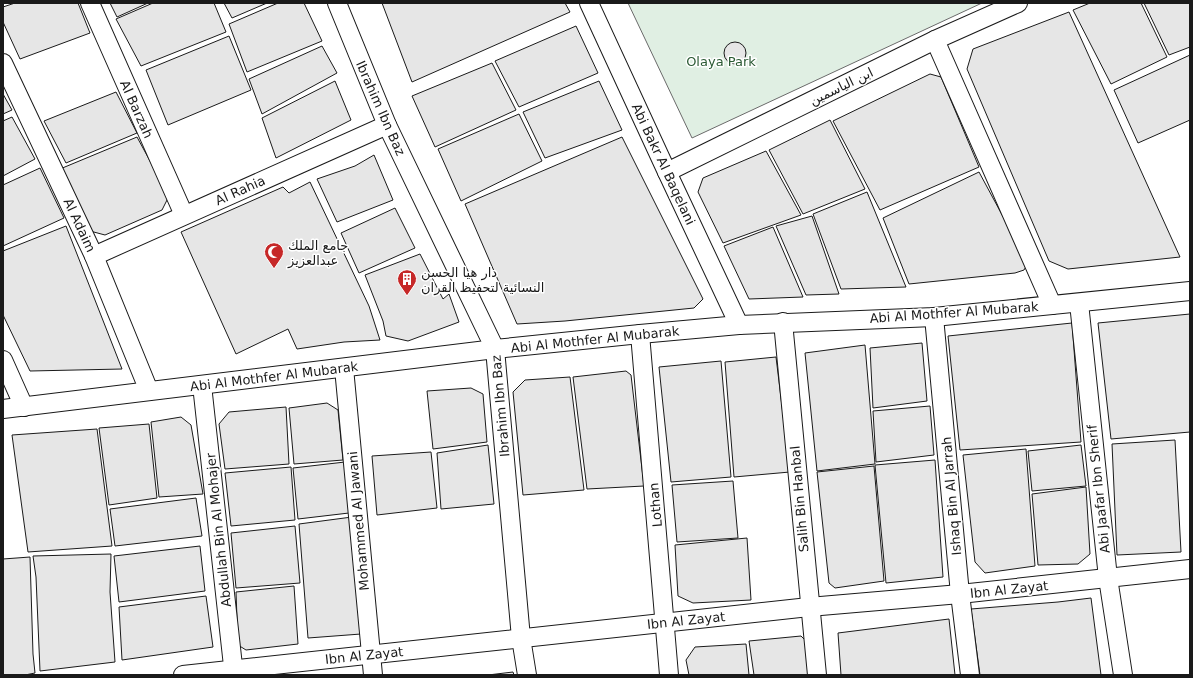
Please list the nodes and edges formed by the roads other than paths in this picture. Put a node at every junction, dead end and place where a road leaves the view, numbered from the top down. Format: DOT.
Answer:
graph roads {
  1 [pos="90,3"];
  2 [pos="336,3"];
  3 [pos="590,3"];
  4 [pos="1018,3"];
  5 [pos="935,40"];
  6 [pos="3,63"];
  7 [pos="387,125"];
  8 [pos="667,172"];
  9 [pos="184,215"];
  10 [pos="94,256"];
  11 [pos="1190,291"];
  12 [pos="1079,303"];
  13 [pos="1052,305"];
  14 [pos="934,317"];
  15 [pos="783,322"];
  16 [pos="739,324"];
  17 [pos="640,334"];
  18 [pos="495,350"];
  19 [pos="3,360"];
  20 [pos="344,368"];
  21 [pos="202,385"];
  22 [pos="149,392"];
  23 [pos="24,407"];
  24 [pos="3,409"];
  25 [pos="1190,569"];
  26 [pos="1108,578"];
  27 [pos="960,594"];
  28 [pos="809,607"];
  29 [pos="665,623"];
  30 [pos="521,638"];
  31 [pos="371,655"];
  32 [pos="234,672"];
  33 [pos="182,675"];
  34 [pos="373,675"];
  35 [pos="527,675"];
  36 [pos="670,675"];
  37 [pos="817,675"];
  38 [pos="970,675"];
  39 [pos="1123,675"];
  1 -- 9 [label="street, Al Barzah"];
  2 -- 7 [label="street, Ibrahim Ibn Baz"];
  3 -- 8 [label="street, Abi Bakr Al Baqelani"];
  4 -- 5 [label="street, ابن الياسمين"];
  5 -- 8 [label="street, ابن الياسمين"];
  5 -- 13 [label="street"];
  6 -- 10 [label="street, Al Adaim"];
  7 -- 9 [label="street, Al Rahia"];
  7 -- 18 [label="street, Ibrahim Ibn Baz"];
  8 -- 16 [label="street, Abi Bakr Al Baqelani"];
  9 -- 10 [label="street, Al Rahia"];
  10 -- 22 [label="street, Al Adaim"];
  11 -- 12 [label="street, Abi Al Mothfer Al Mubarak"];
  12 -- 13 [label="street, Abi Al Mothfer Al Mubarak"];
  12 -- 26 [label="street, Abi Jaafar Ibn Sherif"];
  13 -- 14 [label="street, Abi Al Mothfer Al Mubarak"];
  14 -- 15 [label="street, Abi Al Mothfer Al Mubarak"];
  14 -- 27 [label="street, Ishaq Bin Al Jarrah"];
  15 -- 16 [label="street, Abi Al Mothfer Al Mubarak"];
  15 -- 28 [label="street, Salih Bin Hanbal"];
  16 -- 17 [label="street, Abi Al Mothfer Al Mubarak"];
  17 -- 18 [label="street, Abi Al Mothfer Al Mubarak"];
  17 -- 29 [label="street, Lothan"];
  18 -- 20 [label="street, Abi Al Mothfer Al Mubarak"];
  18 -- 30 [label="street, Ibrahim Ibn Baz"];
  19 -- 23 [label="street"];
  20 -- 21 [label="street, Abi Al Mothfer Al Mubarak"];
  20 -- 31 [label="street, Mohammed Al Jawani"];
  21 -- 22 [label="street, Abi Al Mothfer Al Mubarak"];
  21 -- 32 [label="street, Abdullah Bin Al Mohajer"];
  22 -- 23 [label="street, Abi Al Mothfer Al Mubarak"];
  23 -- 24 [label="street, Abi Al Mothfer Al Mubarak"];
  25 -- 26 [label="street, Ibn Al Zayat"];
  26 -- 27 [label="street, Ibn Al Zayat"];
  26 -- 39 [label="street, Abi Jaafar Ibn Sherif"];
  27 -- 28 [label="street, Ibn Al Zayat"];
  27 -- 38 [label="street, Ishaq Bin Al Jarrah"];
  28 -- 29 [label="street, Ibn Al Zayat"];
  28 -- 37 [label="street, Salih Bin Hanbal"];
  29 -- 30 [label="street, Ibn Al Zayat"];
  29 -- 36 [label="street, Lothan"];
  30 -- 31 [label="street, Ibn Al Zayat"];
  30 -- 35 [label="street, Ibrahim Ibn Baz"];
  31 -- 32 [label="street, Ibn Al Zayat"];
  31 -- 34 [label="street, Mohammed Al Jawani"];
  32 -- 33 [label="street, Ibn Al Zayat"];
}
